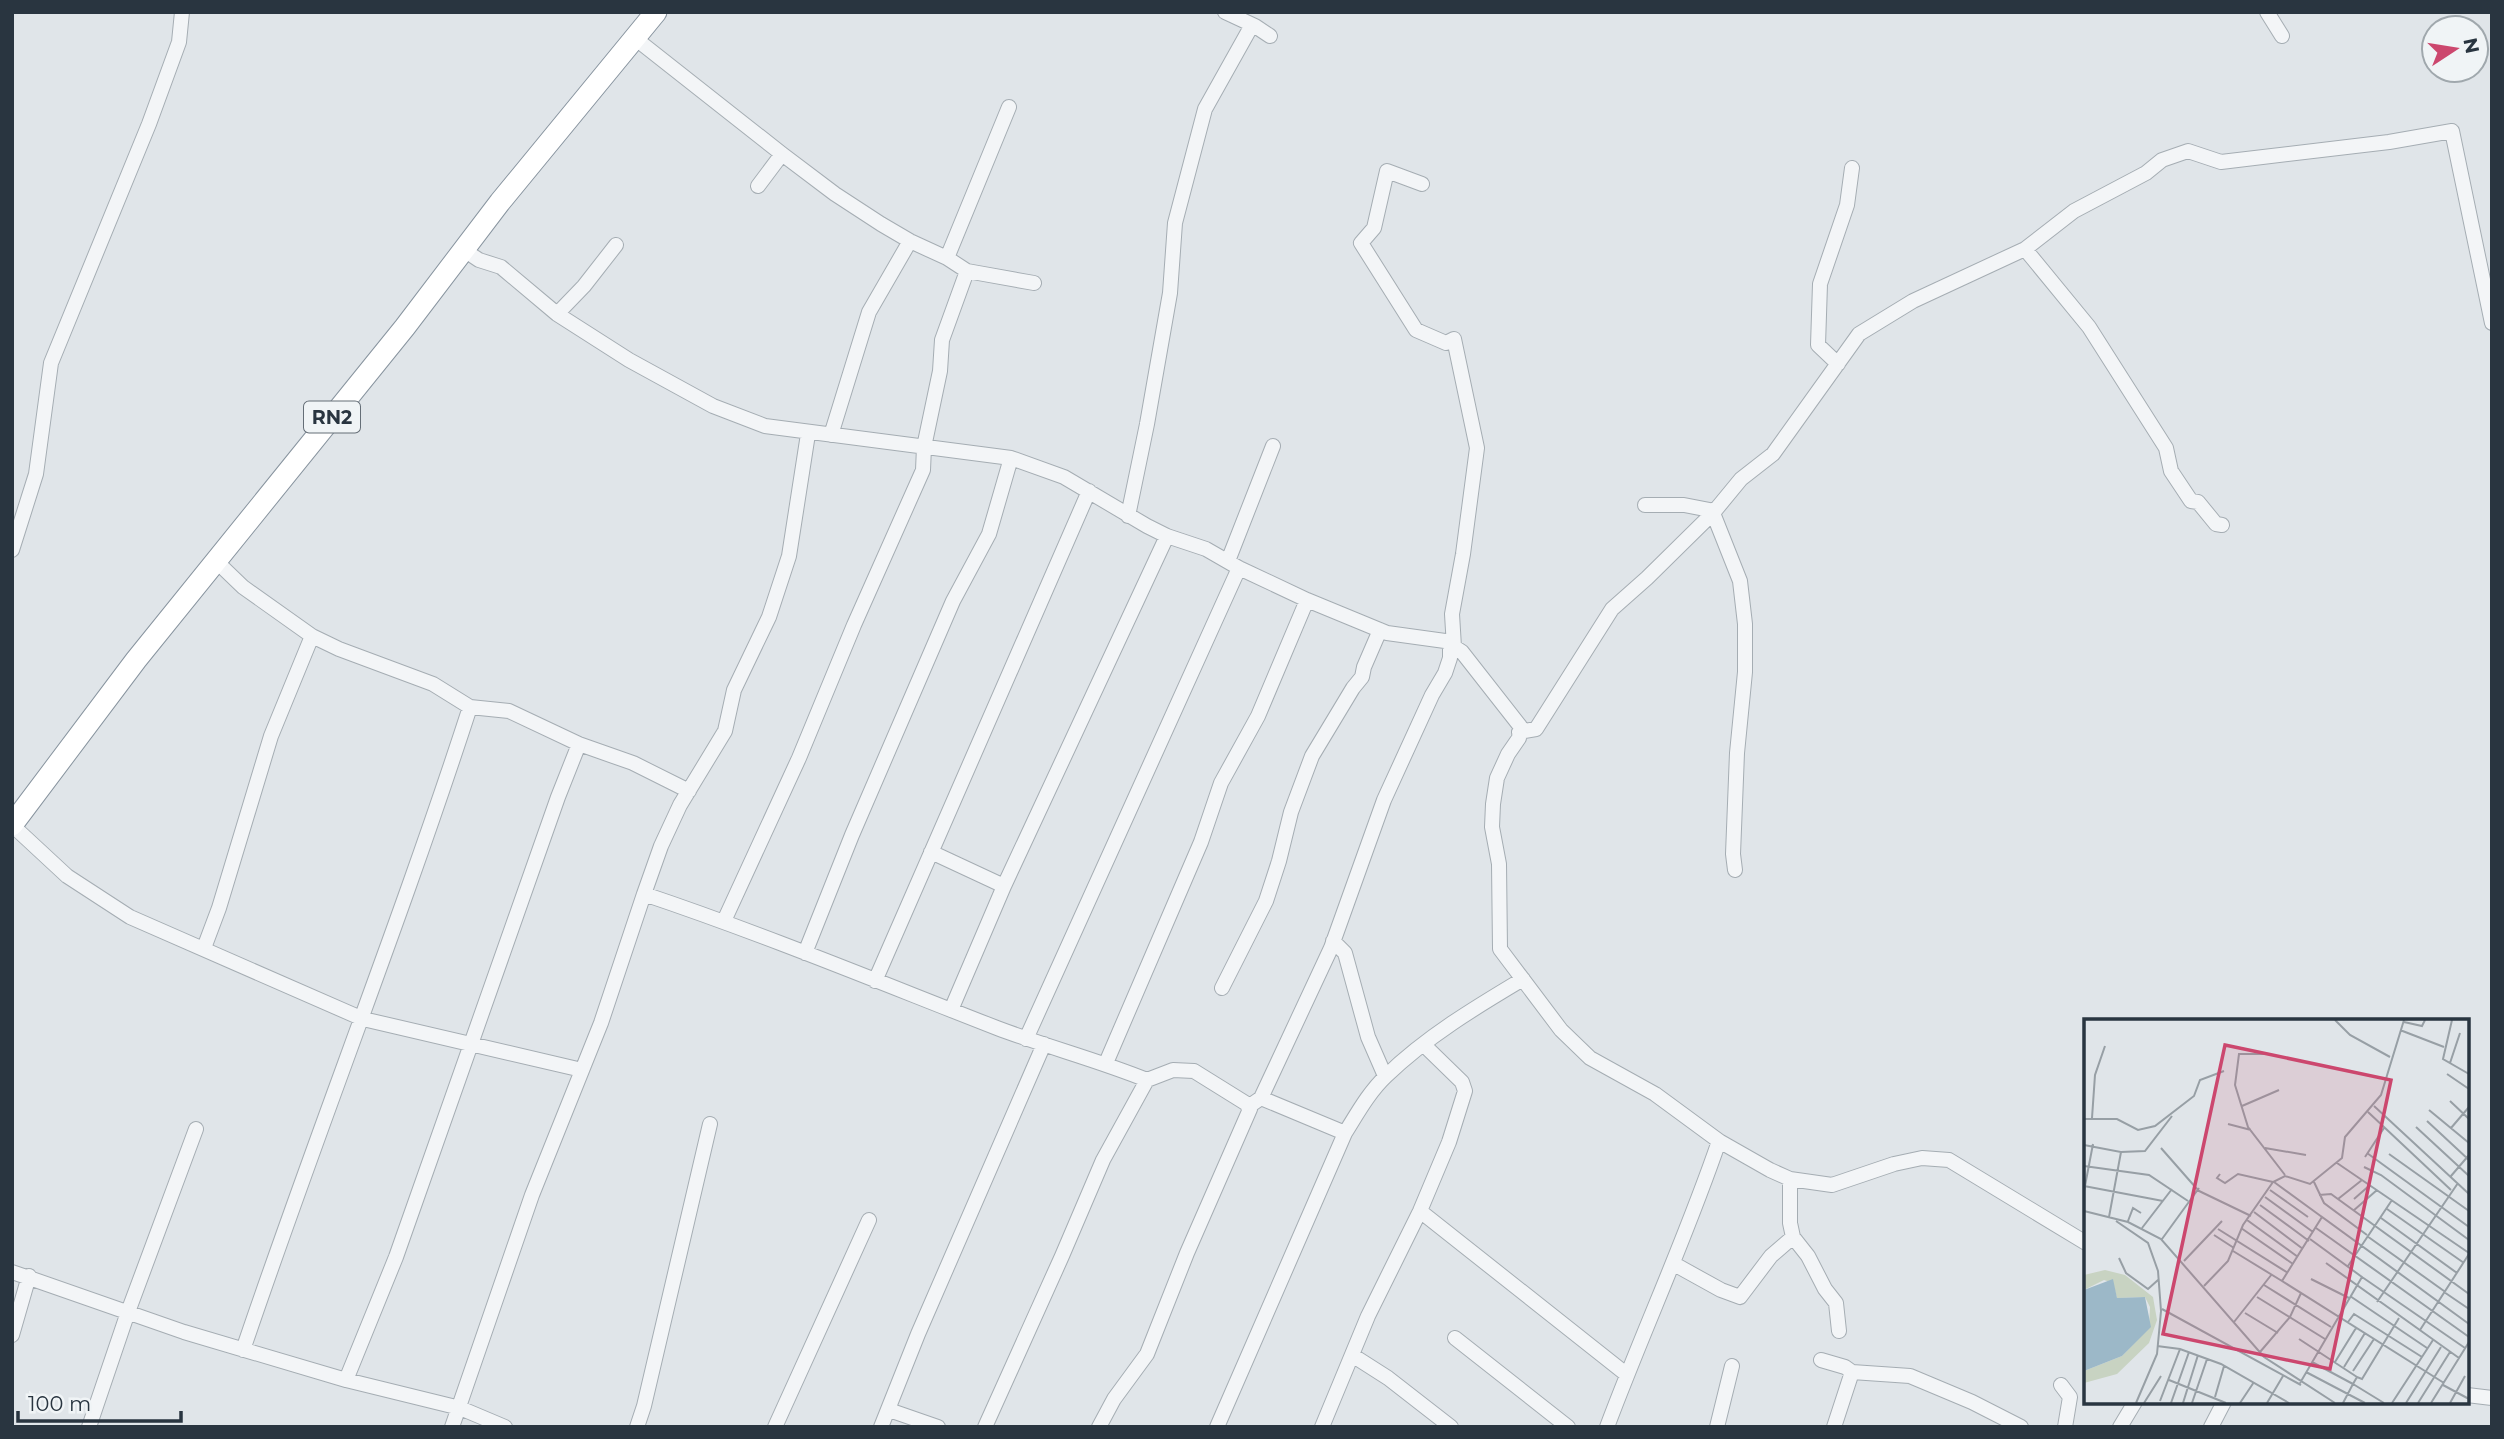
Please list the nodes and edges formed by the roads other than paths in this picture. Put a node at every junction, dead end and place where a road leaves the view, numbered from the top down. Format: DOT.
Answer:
graph roads {
  1 [pos="182,12"];
  2 [pos="656,12"];
  3 [pos="1226,12"];
  4 [pos="1264,12"];
  5 [pos="2267,12"];
  6 [pos="1254,26"];
  7 [pos="1270,36"];
  8 [pos="2282,36"];
  9 [pos="636,39"];
  10 [pos="1009,107"];
  11 [pos="782,154"];
  12 [pos="1852,168"];
  13 [pos="1422,184"];
  14 [pos="758,186"];
  15 [pos="910,241"];
  16 [pos="616,245"];
  17 [pos="2025,249"];
  18 [pos="464,250"];
  19 [pos="947,258"];
  20 [pos="967,271"];
  21 [pos="1034,283"];
  22 [pos="557,314"];
  23 [pos="2492,323"];
  24 [pos="1838,364"];
  25 [pos="808,433"];
  26 [pos="831,435"];
  27 [pos="1273,446"];
  28 [pos="925,447"];
  29 [pos="1011,458"];
  30 [pos="1089,491"];
  31 [pos="1645,505"];
  32 [pos="1714,512"];
  33 [pos="1128,516"];
  34 [pos="2222,525"];
  35 [pos="1167,536"];
  36 [pos="12,550"];
  37 [pos="216,561"];
  38 [pos="1234,565"];
  39 [pos="1307,600"];
  40 [pos="1380,630"];
  41 [pos="312,635"];
  42 [pos="1452,645"];
  43 [pos="470,706"];
  44 [pos="1519,732"];
  45 [pos="579,744"];
  46 [pos="689,791"];
  47 [pos="12,825"];
  48 [pos="932,852"];
  49 [pos="1735,870"];
  50 [pos="1004,887"];
  51 [pos="644,894"];
  52 [pos="723,921"];
  53 [pos="1333,941"];
  54 [pos="204,948"];
  55 [pos="805,953"];
  56 [pos="1523,979"];
  57 [pos="875,981"];
  58 [pos="1222,988"];
  59 [pos="951,1010"];
  60 [pos="363,1019"];
  61 [pos="1026,1039"];
  62 [pos="1044,1044"];
  63 [pos="472,1045"];
  64 [pos="1424,1045"];
  65 [pos="1106,1063"];
  66 [pos="582,1070"];
  67 [pos="1385,1076"];
  68 [pos="1147,1080"];
  69 [pos="1261,1098"];
  70 [pos="1248,1107"];
  71 [pos="710,1124"];
  72 [pos="196,1129"];
  73 [pos="1345,1133"];
  74 [pos="1719,1141"];
  75 [pos="1790,1179"];
  76 [pos="1420,1211"];
  77 [pos="869,1220"];
  78 [pos="1793,1237"];
  79 [pos="2084,1242"];
  80 [pos="1674,1264"];
  81 [pos="12,1272"];
  82 [pos="29,1276"];
  83 [pos="128,1312"];
  84 [pos="1839,1331"];
  85 [pos="12,1335"];
  86 [pos="1455,1338"];
  87 [pos="243,1350"];
  88 [pos="1352,1355"];
  89 [pos="1821,1360"];
  90 [pos="1732,1366"];
  91 [pos="1852,1372"];
  92 [pos="1626,1374"];
  93 [pos="346,1380"];
  94 [pos="2061,1385"];
  95 [pos="2469,1395"];
  96 [pos="2492,1398"];
  97 [pos="2134,1404"];
  98 [pos="2223,1404"];
  99 [pos="460,1408"];
  100 [pos="889,1410"];
  101 [pos="89,1427"];
  102 [pos="452,1427"];
  103 [pos="505,1427"];
  104 [pos="637,1427"];
  105 [pos="775,1427"];
  106 [pos="881,1427"];
  107 [pos="938,1427"];
  108 [pos="985,1427"];
  109 [pos="1099,1427"];
  110 [pos="1217,1427"];
  111 [pos="1322,1427"];
  112 [pos="1451,1427"];
  113 [pos="1568,1427"];
  114 [pos="1607,1427"];
  115 [pos="1717,1427"];
  116 [pos="1834,1427"];
  117 [pos="2021,1427"];
  118 [pos="2065,1427"];
  119 [pos="2120,1427"];
  120 [pos="2211,1427"];
  1 -- 36 [label="street"];
  2 -- 9 [label="highway, RN2"];
  3 -- 6 [label="street"];
  4 -- 6 [label="street"];
  5 -- 8 [label="street"];
  6 -- 7 [label="street"];
  6 -- 33 [label="street"];
  9 -- 11 [label="street"];
  9 -- 18 [label="highway, RN2"];
  10 -- 19 [label="street"];
  11 -- 14 [label="street"];
  11 -- 15 [label="street"];
  12 -- 24 [label="street"];
  13 -- 42 [label="street"];
  15 -- 19 [label="street"];
  15 -- 26 [label="street"];
  16 -- 22 [label="street"];
  17 -- 23 [label="street"];
  17 -- 24 [label="street"];
  17 -- 34 [label="street"];
  18 -- 22 [label="street"];
  18 -- 37 [label="highway, RN2"];
  19 -- 20 [label="street"];
  20 -- 21 [label="street"];
  20 -- 28 [label="street"];
  22 -- 25 [label="street"];
  24 -- 32 [label="street"];
  25 -- 26 [label="street"];
  25 -- 46 [label="street"];
  26 -- 28 [label="street"];
  27 -- 38 [label="street"];
  28 -- 29 [label="street"];
  28 -- 52 [label="street"];
  29 -- 30 [label="street"];
  29 -- 55 [label="street"];
  30 -- 33 [label="street"];
  30 -- 48 [label="street"];
  31 -- 32 [label="street"];
  32 -- 44 [label="street"];
  32 -- 49 [label="street"];
  33 -- 35 [label="street"];
  35 -- 38 [label="street"];
  35 -- 50 [label="street"];
  37 -- 41 [label="street"];
  37 -- 47 [label="highway, RN2"];
  38 -- 39 [label="street"];
  38 -- 61 [label="street"];
  39 -- 40 [label="street"];
  39 -- 65 [label="street"];
  40 -- 42 [label="street"];
  40 -- 58 [label="street"];
  41 -- 43 [label="street"];
  41 -- 54 [label="street"];
  42 -- 44 [label="street"];
  42 -- 53 [label="street"];
  43 -- 45 [label="street"];
  43 -- 60 [label="street"];
  44 -- 56 [label="street"];
  45 -- 46 [label="street"];
  45 -- 63 [label="street"];
  46 -- 51 [label="street"];
  47 -- 54 [label="street"];
  48 -- 50 [label="street"];
  48 -- 57 [label="street"];
  50 -- 59 [label="street"];
  51 -- 52 [label="street"];
  51 -- 66 [label="street"];
  52 -- 55 [label="street"];
  53 -- 67 [label="street"];
  53 -- 69 [label="street"];
  54 -- 60 [label="street"];
  55 -- 57 [label="street"];
  56 -- 64 [label="street"];
  56 -- 74 [label="street"];
  57 -- 59 [label="street"];
  59 -- 61 [label="street"];
  60 -- 63 [label="street"];
  60 -- 87 [label="street"];
  61 -- 62 [label="street"];
  62 -- 65 [label="street"];
  62 -- 100 [label="street"];
  63 -- 66 [label="street"];
  63 -- 93 [label="street"];
  64 -- 67 [label="street"];
  64 -- 76 [label="street"];
  65 -- 68 [label="street"];
  66 -- 99 [label="street"];
  67 -- 73 [label="street"];
  68 -- 70 [label="street"];
  68 -- 108 [label="street"];
  69 -- 70 [label="street"];
  69 -- 73 [label="street"];
  70 -- 109 [label="street"];
  71 -- 104 [label="street"];
  72 -- 83 [label="street"];
  73 -- 110 [label="street"];
  74 -- 75 [label="street"];
  74 -- 80 [label="street"];
  75 -- 78 [label="street"];
  75 -- 79 [label="street"];
  76 -- 88 [label="street"];
  76 -- 92 [label="street"];
  77 -- 105 [label="street"];
  78 -- 80 [label="street"];
  78 -- 84 [label="street"];
  80 -- 92 [label="street"];
  81 -- 82 [label="street"];
  82 -- 83 [label="street"];
  82 -- 85 [label="street"];
  83 -- 87 [label="street"];
  83 -- 101 [label="street"];
  86 -- 113 [label="street"];
  87 -- 93 [label="street"];
  88 -- 111 [label="street"];
  88 -- 112 [label="street"];
  89 -- 91 [label="street"];
  90 -- 115 [label="street"];
  91 -- 116 [label="street"];
  91 -- 117 [label="street"];
  92 -- 114 [label="street"];
  93 -- 99 [label="street"];
  94 -- 118 [label="street"];
  95 -- 96 [label="street"];
  97 -- 119 [label="street"];
  98 -- 120 [label="street"];
  99 -- 102 [label="street"];
  99 -- 103 [label="street"];
  100 -- 106 [label="street"];
  100 -- 107 [label="street"];
}
